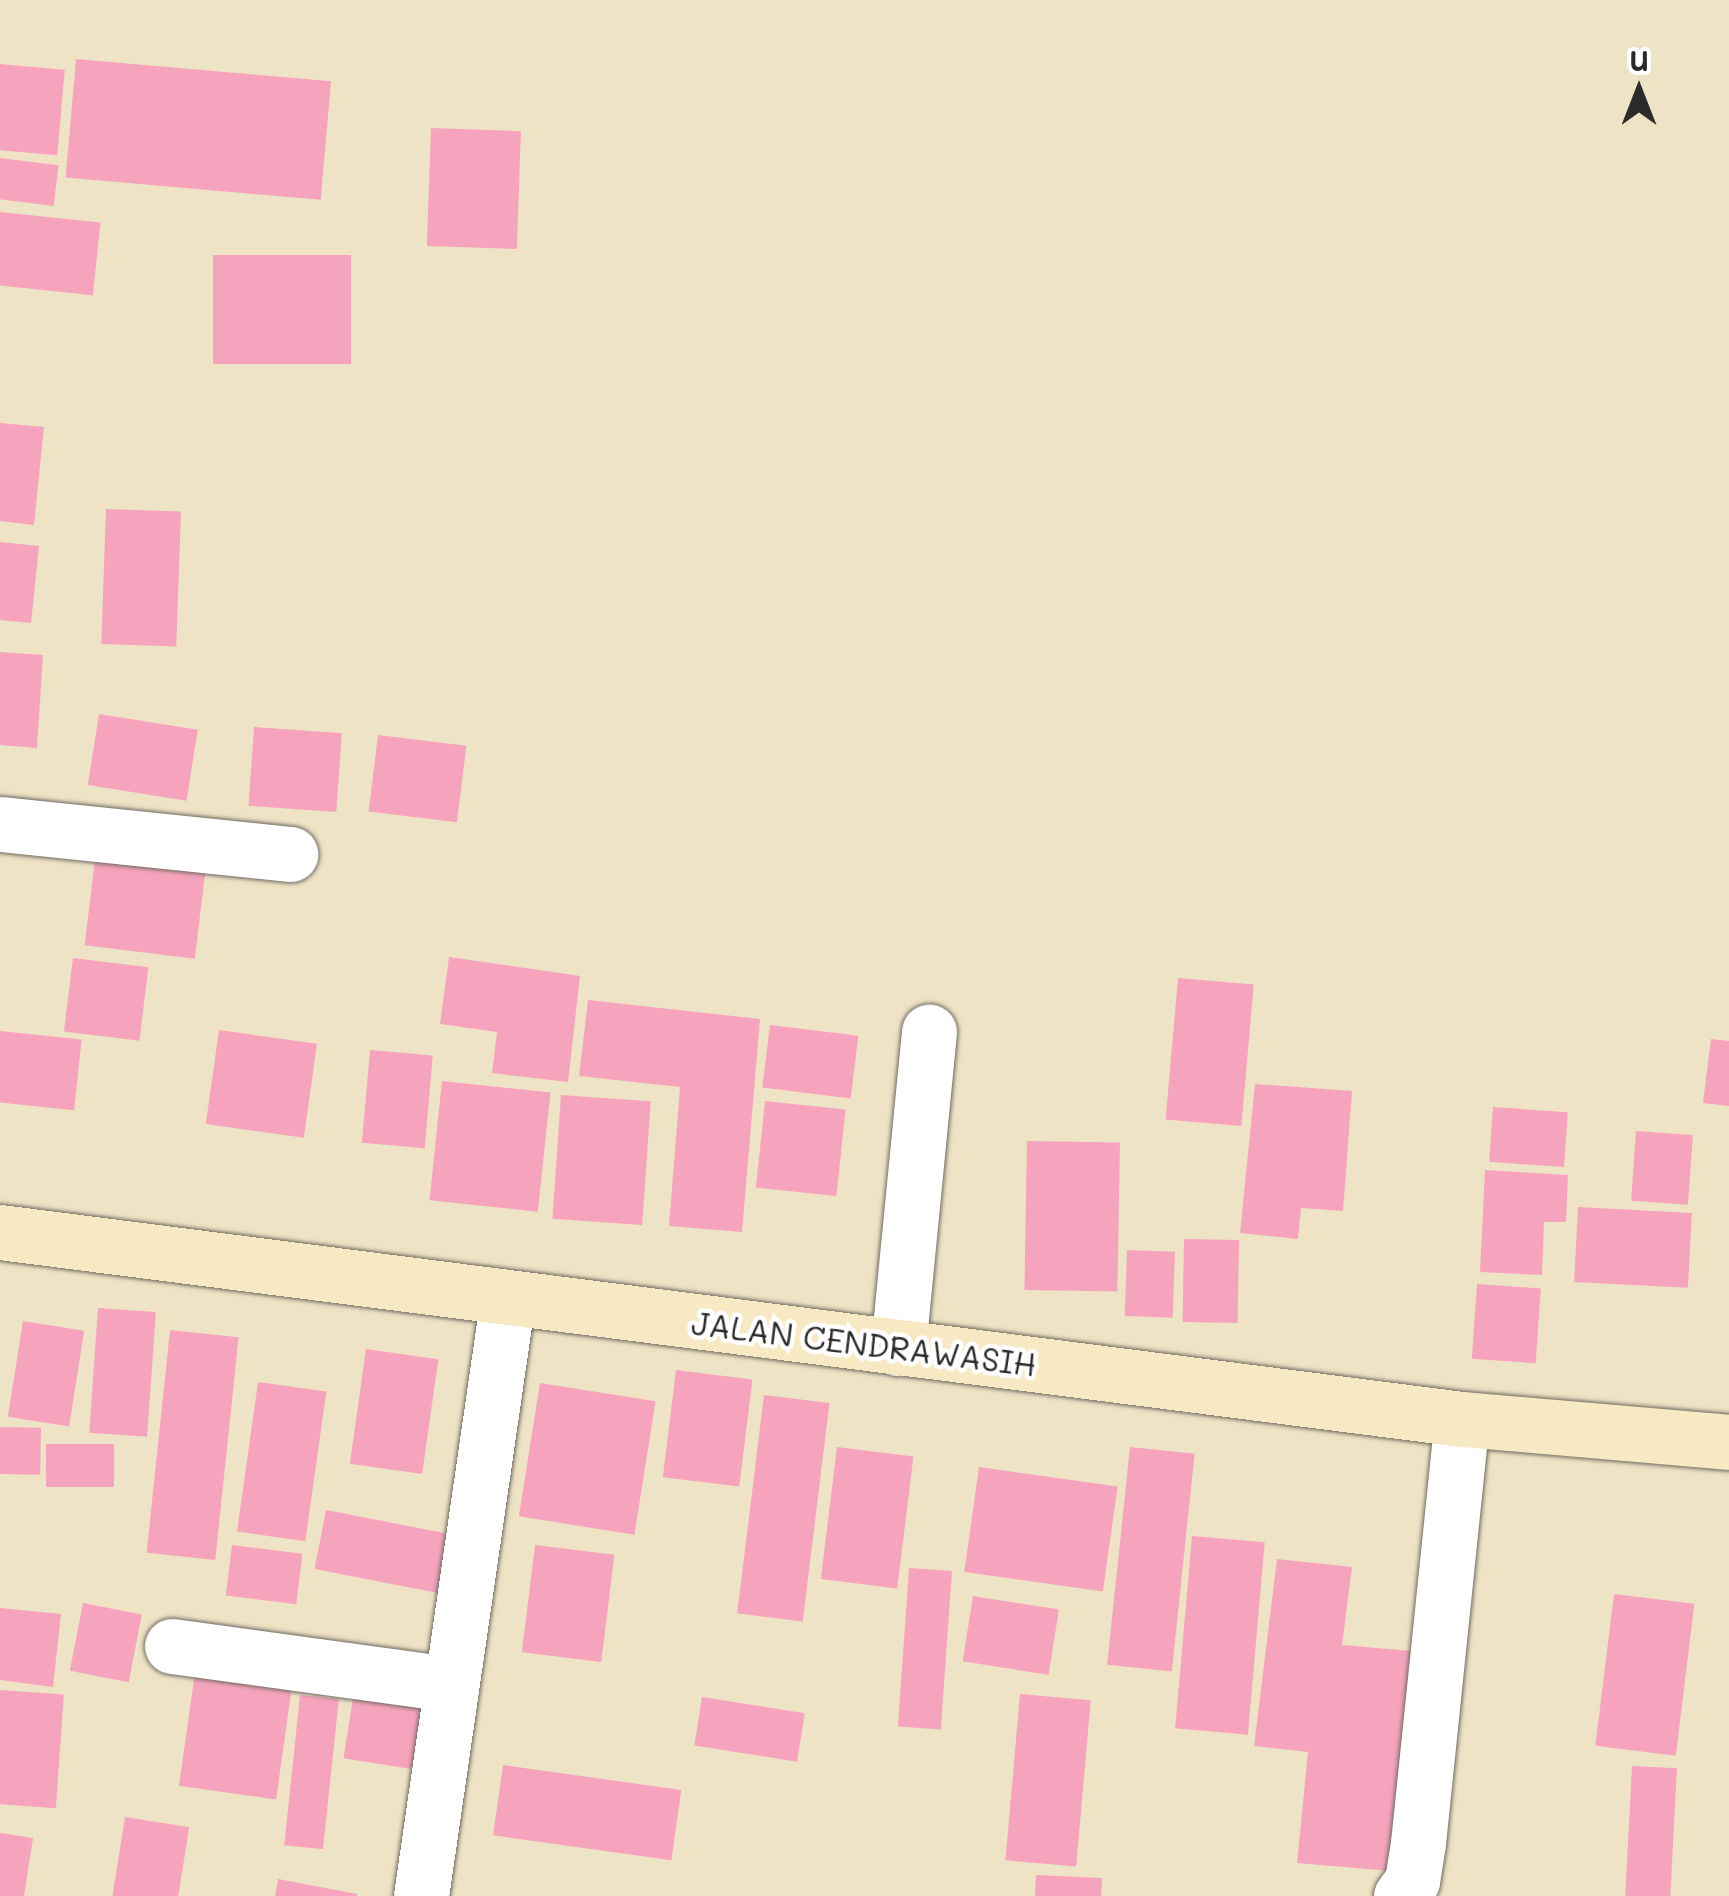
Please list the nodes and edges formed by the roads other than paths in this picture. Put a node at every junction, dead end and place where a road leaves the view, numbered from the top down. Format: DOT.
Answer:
graph roads {
  1 [pos="0,824"];
  2 [pos="290,854"];
  3 [pos="929,1032"];
  4 [pos="0,1232"];
  5 [pos="508,1297"];
  6 [pos="898,1348"];
  7 [pos="1462,1420"];
  8 [pos="1729,1442"];
  9 [pos="172,1646"];
  10 [pos="451,1684"];
  11 [pos="421,1896"];
  12 [pos="1401,1896"];
  1 -- 2 [label="street"];
  3 -- 6 [label="street"];
  4 -- 5 [label="main road, JALAN CENDRAWASIH"];
  5 -- 6 [label="main road, JALAN CENDRAWASIH"];
  5 -- 10 [label="street"];
  6 -- 7 [label="main road, JALAN CENDRAWASIH"];
  7 -- 8 [label="main road, JALAN CENDRAWASIH"];
  7 -- 12 [label="street"];
  9 -- 10 [label="street"];
  10 -- 11 [label="street"];
}
